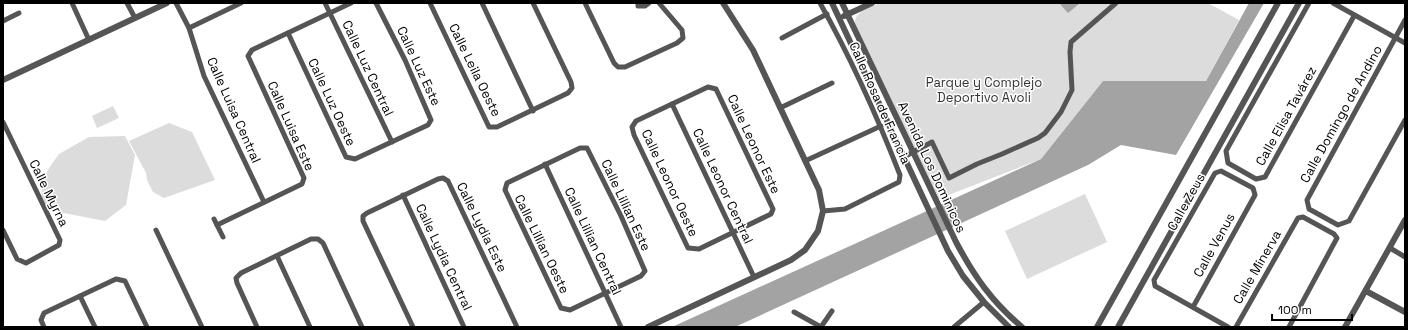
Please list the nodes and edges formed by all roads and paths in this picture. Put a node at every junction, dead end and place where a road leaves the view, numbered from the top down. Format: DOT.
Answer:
graph roads {
  1 [pos="72,3"];
  2 [pos="127,3"];
  3 [pos="167,3"];
  4 [pos="176,3"];
  5 [pos="241,3"];
  6 [pos="325,3"];
  7 [pos="352,3"];
  8 [pos="376,3"];
  9 [pos="430,3"];
  10 [pos="482,3"];
  11 [pos="533,3"];
  12 [pos="586,3"];
  13 [pos="638,3"];
  14 [pos="648,3"];
  15 [pos="659,3"];
  16 [pos="723,3"];
  17 [pos="820,3"];
  18 [pos="832,3"];
  19 [pos="842,3"];
  20 [pos="872,3"];
  21 [pos="1116,3"];
  22 [pos="1278,3"];
  23 [pos="1299,3"];
  24 [pos="1309,3"];
  25 [pos="1333,3"];
  26 [pos="19,13"];
  27 [pos="330,13"];
  28 [pos="826,14"];
  29 [pos="848,15"];
  30 [pos="1354,16"];
  31 [pos="135,18"];
  32 [pos="839,19"];
  33 [pos="1405,20"];
  34 [pos="3,21"];
  35 [pos="188,28"];
  36 [pos="288,33"];
  37 [pos="782,38"];
  38 [pos="1395,38"];
  39 [pos="89,40"];
  40 [pos="1405,43"];
  41 [pos="3,80"];
  42 [pos="832,83"];
  43 [pos="672,104"];
  44 [pos="780,108"];
  45 [pos="533,111"];
  46 [pos="1405,120"];
  47 [pos="3,122"];
  48 [pos="881,126"];
  49 [pos="392,142"];
  50 [pos="913,152"];
  51 [pos="904,157"];
  52 [pos="805,161"];
  53 [pos="545,164"];
  54 [pos="403,195"];
  55 [pos="1255,195"];
  56 [pos="264,202"];
  57 [pos="823,211"];
  58 [pos="214,219"];
  59 [pos="1405,220"];
  60 [pos="217,226"];
  61 [pos="3,230"];
  62 [pos="156,230"];
  63 [pos="733,233"];
  64 [pos="223,238"];
  65 [pos="1390,248"];
  66 [pos="277,256"];
  67 [pos="1405,257"];
  68 [pos="754,277"];
  69 [pos="1366,291"];
  70 [pos="605,294"];
  71 [pos="80,296"];
  72 [pos="984,302"];
  73 [pos="1192,307"];
  74 [pos="794,312"];
  75 [pos="832,312"];
  76 [pos="1405,312"];
  77 [pos="44,327"];
  78 [pos="95,327"];
  79 [pos="147,327"];
  80 [pos="202,327"];
  81 [pos="257,327"];
  82 [pos="310,327"];
  83 [pos="362,327"];
  84 [pos="413,327"];
  85 [pos="464,327"];
  86 [pos="517,327"];
  87 [pos="621,327"];
  88 [pos="648,327"];
  89 [pos="821,327"];
  90 [pos="954,327"];
  91 [pos="1009,327"];
  92 [pos="1022,327"];
  93 [pos="1098,327"];
  94 [pos="1118,327"];
  95 [pos="1228,327"];
  96 [pos="1236,327"];
  97 [pos="1289,327"];
  98 [pos="1345,327"];
  1 -- 39 [label="street"];
  2 -- 31 [label="street"];
  3 -- 31 [label="street"];
  4 -- 35 [label="street, Calle Luisa Central"];
  5 -- 35 [label="street"];
  6 -- 27 [label="street, Calle Luz Central"];
  7 -- 27 [label="street"];
  8 -- 49 [label="street, Calle Luz Este"];
  9 -- 45 [label="street, Calle Leila Oeste"];
  10 -- 45 [label="street"];
  11 -- 45 [label="street"];
  12 -- 15 [label="street"];
  13 -- 14 [label="street"];
  16 -- 44 [label="street"];
  17 -- 28 [label="street, Calle Rosa de Francia"];
  18 -- 32 [label="street, Avenida Los Dominicos"];
  19 -- 29 [label="street, Avenida Los Dominicos"];
  20 -- 29 [label="street"];
  21 -- 50 [label="street"];
  22 -- 93 [label="street"];
  23 -- 94 [label="street"];
  24 -- 30 [label="street, Calle Elisa Tavárez"];
  25 -- 30 [label="street"];
  26 -- 34 [label="street"];
  27 -- 36 [label="street"];
  27 -- 49 [label="street, Calle Luz Central"];
  28 -- 37 [label="street"];
  28 -- 48 [label="street, Calle Rosa de Francia"];
  29 -- 32 [label="street"];
  29 -- 50 [label="street, Avenida Los Dominicos"];
  30 -- 38 [label="street"];
  31 -- 39 [label="street"];
  32 -- 51 [label="street, Avenida Los Dominicos"];
  33 -- 38 [label="street, Calle Domingo de Andino"];
  35 -- 56 [label="street, Calle Luisa Central"];
  36 -- 49 [label="street, Calle Luz Oeste"];
  36 -- 56 [label="street, Calle Luisa Este"];
  38 -- 40 [label="street, Calle Domingo de Andino"];
  38 -- 46 [label="street, Calle Domingo de Andino"];
  39 -- 41 [label="street"];
  42 -- 44 [label="street"];
  43 -- 63 [label="street, Calle Leonor Central"];
  43 -- 63 [label="street, Calle Leonor Este"];
  43 -- 63 [label="street, Calle Leonor Oeste"];
  44 -- 52 [label="street"];
  47 -- 61 [label="street, Calle Myrna"];
  48 -- 52 [label="street"];
  48 -- 57 [label="street, Calle Rosa de Francia"];
  50 -- 51 [label="street"];
  50 -- 92 [label="street, Avenida Los Dominicos"];
  51 -- 72 [label="street, Avenida Los Dominicos"];
  52 -- 57 [label="street"];
  53 -- 70 [label="street, Calle Lillian Central"];
  53 -- 70 [label="street, Calle Lillian Este"];
  53 -- 70 [label="street, Calle Lillian Oeste"];
  54 -- 84 [label="street"];
  54 -- 85 [label="street, Calle Lydia Central"];
  54 -- 86 [label="street, Calle Lydia Este"];
  55 -- 73 [label="street, Calle Venus"];
  55 -- 73 [label="street, Calle Zeus"];
  56 -- 60 [label="street, Calle Luisa Este"];
  57 -- 68 [label="street"];
  58 -- 60 [label="street"];
  59 -- 65 [label="street"];
  60 -- 64 [label="street"];
  62 -- 80 [label="street"];
  63 -- 68 [label="street, Calle Leonor Central"];
  65 -- 67 [label="street"];
  65 -- 69 [label="street"];
  66 -- 81 [label="street"];
  66 -- 82 [label="street"];
  66 -- 83 [label="street"];
  68 -- 88 [label="street"];
  69 -- 76 [label="street"];
  69 -- 98 [label="street"];
  70 -- 87 [label="street, Calle Lillian Central"];
  71 -- 77 [label="street"];
  71 -- 78 [label="street"];
  71 -- 79 [label="street"];
  72 -- 90 [label="street"];
  72 -- 91 [label="street, Avenida Los Dominicos"];
  73 -- 95 [label="street"];
  74 -- 89 [label="street"];
  75 -- 89 [label="street"];
  96 -- 97 [label="street, Calle Minerva"];
}
